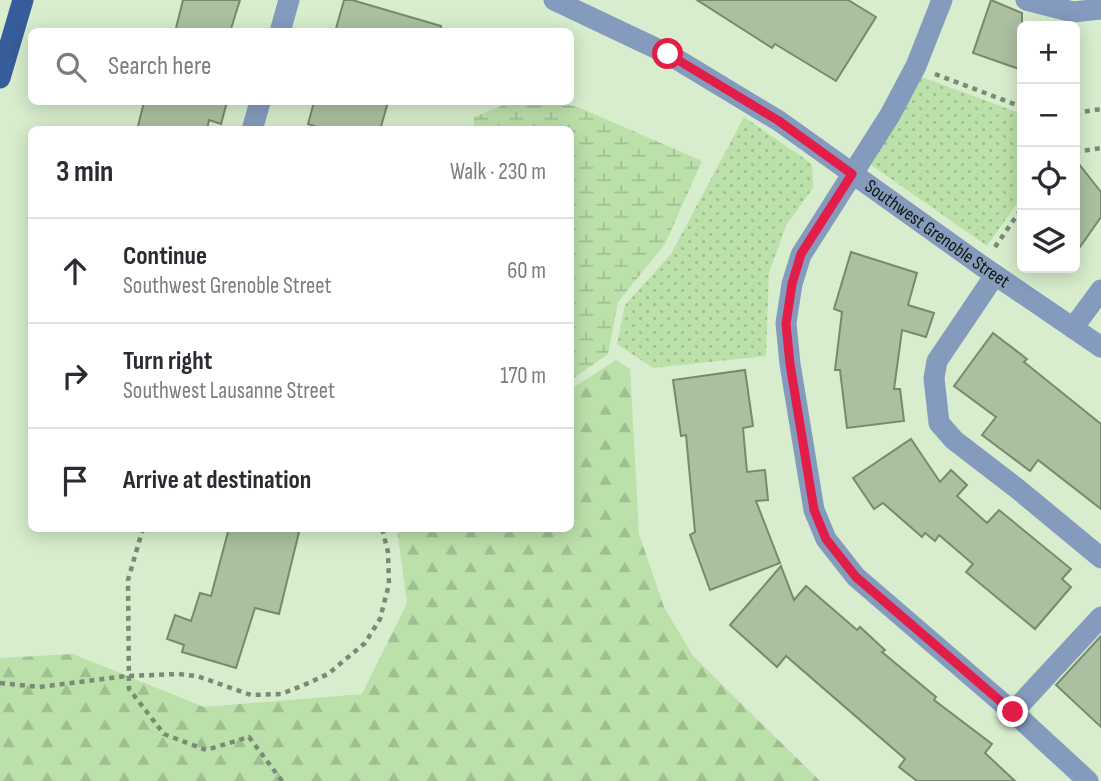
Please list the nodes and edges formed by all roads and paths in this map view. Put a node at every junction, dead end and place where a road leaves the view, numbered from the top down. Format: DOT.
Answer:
graph roads {
  1 [pos="23,0"];
  2 [pos="289,0"];
  3 [pos="554,0"];
  4 [pos="942,0"];
  5 [pos="1026,0"];
  6 [pos="588,7"];
  7 [pos="1101,9"];
  8 [pos="281,28"];
  9 [pos="916,66"];
  10 [pos="0,78"];
  11 [pos="259,105"];
  12 [pos="1017,105"];
  13 [pos="1101,109"];
  14 [pos="1080,112"];
  15 [pos="253,126"];
  16 [pos="1101,148"];
  17 [pos="1080,151"];
  18 [pos="852,174"];
  19 [pos="1021,210"];
  20 [pos="988,270"];
  21 [pos="1101,290"];
  22 [pos="1073,328"];
  23 [pos="1101,347"];
  24 [pos="142,532"];
  25 [pos="383,532"];
  26 [pos="1101,558"];
  27 [pos="1101,617"];
  28 [pos="127,676"];
  29 [pos="0,683"];
  30 [pos="1013,712"];
  31 [pos="282,781"];
  32 [pos="1088,781"];
  1 -- 10 [label="main road"];
  2 -- 8 [label="street"];
  3 -- 6 [label="street, Southwest Grenoble Street"];
  4 -- 9 [label="street"];
  5 -- 7 [label="street"];
  6 -- 18 [label="street, Southwest Grenoble Street"];
  9 -- 12 [label="path"];
  9 -- 18 [label="street"];
  11 -- 15 [label="street"];
  13 -- 14 [label="path"];
  16 -- 17 [label="path"];
  18 -- 20 [label="street, Southwest Grenoble Street"];
  18 -- 30 [label="street"];
  19 -- 20 [label="path"];
  20 -- 22 [label="street, Southwest Grenoble Street"];
  20 -- 26 [label="street"];
  21 -- 22 [label="street"];
  22 -- 23 [label="street, Southwest Grenoble Street"];
  24 -- 28 [label="path"];
  25 -- 28 [label="path"];
  27 -- 30 [label="street"];
  28 -- 29 [label="path"];
  28 -- 31 [label="path"];
  30 -- 32 [label="street"];
}
